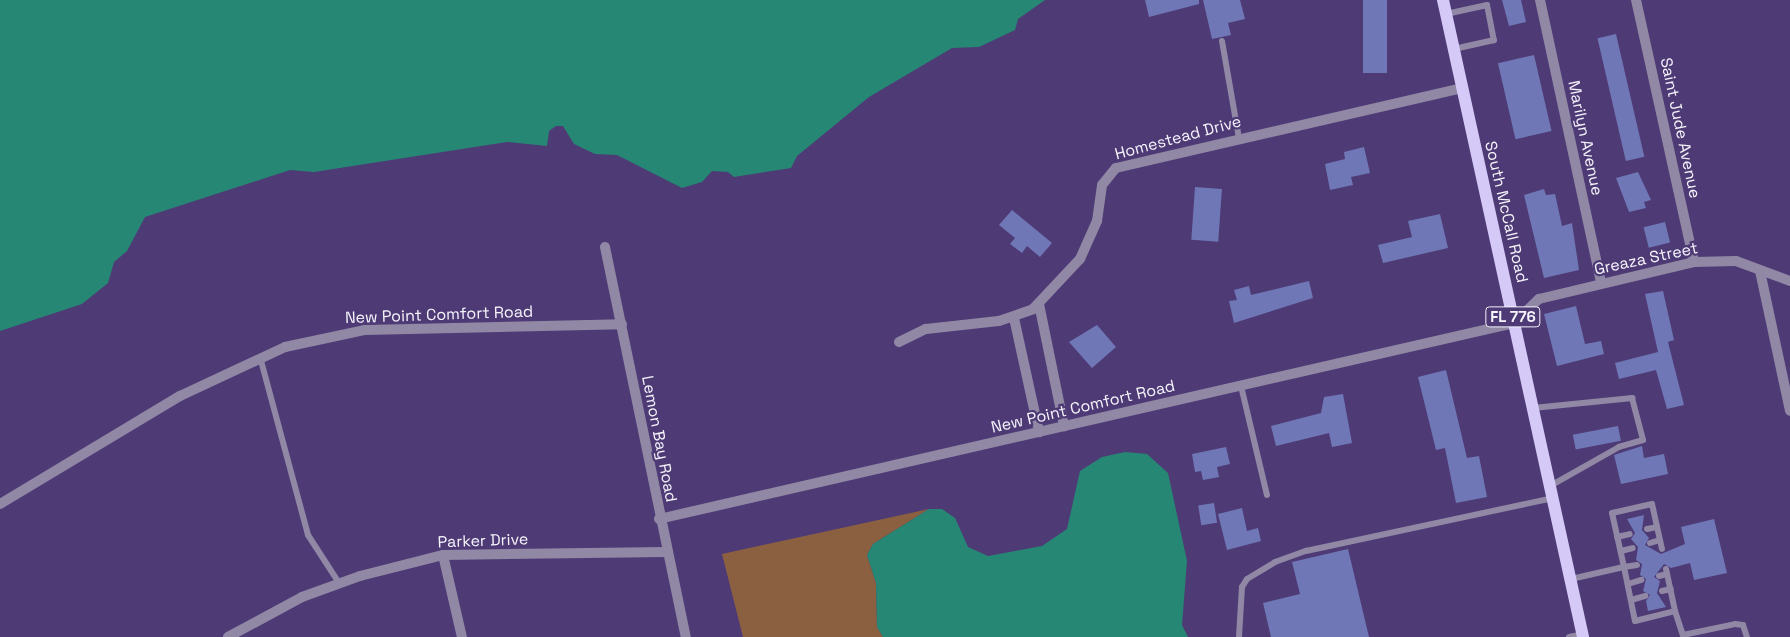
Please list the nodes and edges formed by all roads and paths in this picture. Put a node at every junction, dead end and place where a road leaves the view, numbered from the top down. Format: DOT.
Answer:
graph roads {
  1 [pos="1442,0"];
  2 [pos="1540,0"];
  3 [pos="1636,0"];
  4 [pos="1446,14"];
  5 [pos="1222,41"];
  6 [pos="1454,49"];
  7 [pos="1462,88"];
  8 [pos="1239,138"];
  9 [pos="605,247"];
  10 [pos="1694,262"];
  11 [pos="1760,271"];
  12 [pos="1790,281"];
  13 [pos="1601,283"];
  14 [pos="1038,304"];
  15 [pos="1014,318"];
  16 [pos="1514,323"];
  17 [pos="622,324"];
  18 [pos="899,342"];
  19 [pos="260,357"];
  20 [pos="1240,386"];
  21 [pos="1533,408"];
  22 [pos="1790,410"];
  23 [pos="1064,426"];
  24 [pos="1038,432"];
  25 [pos="1552,492"];
  26 [pos="1267,495"];
  27 [pos="0,504"];
  28 [pos="659,519"];
  29 [pos="1657,527"];
  30 [pos="1647,529"];
  31 [pos="1630,534"];
  32 [pos="1617,537"];
  33 [pos="1660,540"];
  34 [pos="1650,543"];
  35 [pos="1633,548"];
  36 [pos="1662,549"];
  37 [pos="1621,551"];
  38 [pos="666,552"];
  39 [pos="443,555"];
  40 [pos="1637,565"];
  41 [pos="1624,567"];
  42 [pos="1658,576"];
  43 [pos="1571,579"];
  44 [pos="1641,580"];
  45 [pos="340,583"];
  46 [pos="1628,584"];
  47 [pos="1671,590"];
  48 [pos="1662,592"];
  49 [pos="1644,596"];
  50 [pos="1631,600"];
  51 [pos="1675,611"];
  52 [pos="1583,635"];
  53 [pos="1682,636"];
  54 [pos="228,637"];
  55 [pos="462,637"];
  56 [pos="686,637"];
  57 [pos="1239,637"];
  58 [pos="1569,637"];
  59 [pos="1747,637"];
  1 -- 4 [label="main road, South McCall Road / FL 776"];
  2 -- 13 [label="street, Marilyn Avenue"];
  3 -- 10 [label="street, Saint Jude Avenue"];
  4 -- 6 [label="main road, South McCall Road / FL 776"];
  4 -- 6 [label="lane"];
  5 -- 8 [label="lane"];
  6 -- 7 [label="main road, South McCall Road / FL 776"];
  7 -- 8 [label="street, Homestead Drive"];
  7 -- 16 [label="main road, South McCall Road / FL 776"];
  8 -- 14 [label="street, Homestead Drive"];
  9 -- 17 [label="street, Lemon Bay Road"];
  10 -- 11 [label="street, Greaza Street"];
  10 -- 13 [label="street, Greaza Street"];
  11 -- 12 [label="street, Greaza Street"];
  11 -- 22 [label="street"];
  13 -- 16 [label="street, Greaza Street"];
  14 -- 15 [label="street, Homestead Drive"];
  14 -- 23 [label="street"];
  15 -- 18 [label="street, Homestead Drive"];
  15 -- 24 [label="street"];
  16 -- 20 [label="street, New Point Comfort Road"];
  16 -- 21 [label="main road, South McCall Road / FL 776"];
  17 -- 19 [label="street, New Point Comfort Road"];
  17 -- 28 [label="street, Lemon Bay Road"];
  19 -- 27 [label="street, New Point Comfort Road"];
  19 -- 45 [label="lane"];
  20 -- 23 [label="street, New Point Comfort Road"];
  20 -- 26 [label="lane"];
  21 -- 25 [label="main road, South McCall Road / FL 776"];
  21 -- 25 [label="lane"];
  23 -- 24 [label="street, New Point Comfort Road"];
  24 -- 28 [label="street, New Point Comfort Road"];
  25 -- 43 [label="main road, South McCall Road / FL 776"];
  25 -- 57 [label="lane"];
  28 -- 38 [label="street, Lemon Bay Road"];
  29 -- 30 [label="lane"];
  29 -- 32 [label="lane"];
  29 -- 33 [label="lane"];
  31 -- 32 [label="lane"];
  32 -- 37 [label="lane"];
  33 -- 34 [label="lane"];
  33 -- 36 [label="lane"];
  35 -- 37 [label="lane"];
  37 -- 41 [label="lane"];
  38 -- 39 [label="street, Parker Drive"];
  38 -- 56 [label="street, Lemon Bay Road"];
  39 -- 45 [label="street, Parker Drive"];
  39 -- 55 [label="street"];
  40 -- 41 [label="lane"];
  41 -- 43 [label="lane"];
  41 -- 46 [label="lane"];
  42 -- 47 [label="lane"];
  43 -- 52 [label="main road, South McCall Road / FL 776"];
  44 -- 46 [label="lane"];
  45 -- 54 [label="street, Parker Drive"];
  46 -- 50 [label="lane"];
  47 -- 48 [label="lane"];
  47 -- 51 [label="lane"];
  49 -- 50 [label="lane"];
  50 -- 51 [label="lane"];
  51 -- 53 [label="lane"];
  52 -- 58 [label="lane"];
  53 -- 59 [label="lane"];
}
